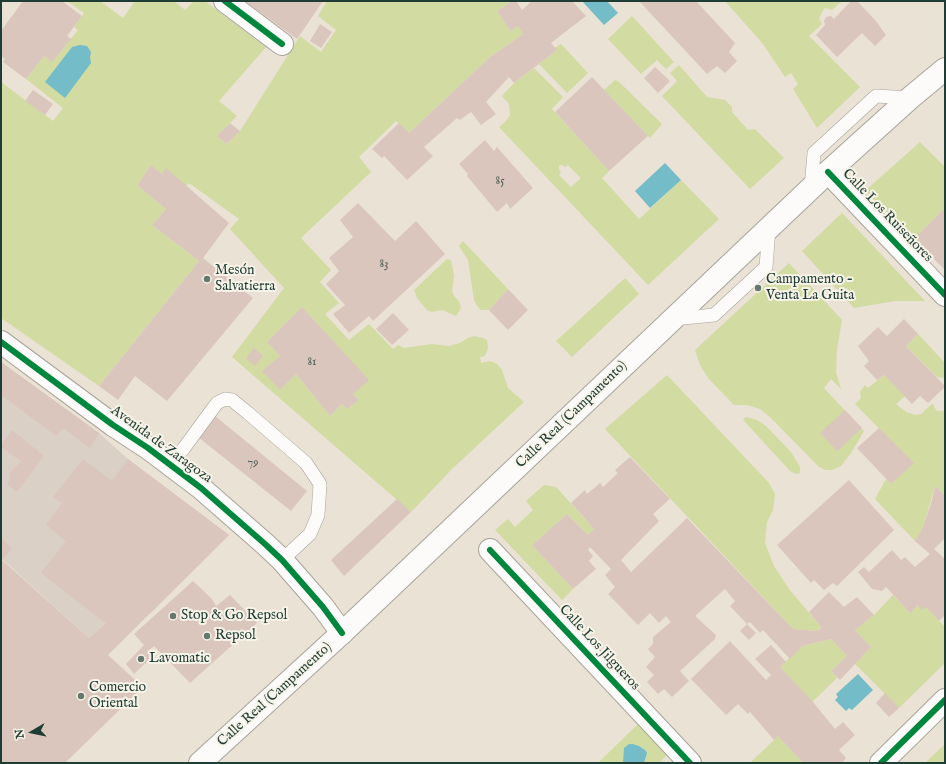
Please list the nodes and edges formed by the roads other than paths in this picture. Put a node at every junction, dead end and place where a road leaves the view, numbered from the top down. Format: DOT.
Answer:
graph roads {
  1 [pos="225,1"];
  2 [pos="282,44"];
  3 [pos="945,69"];
  4 [pos="910,98"];
  5 [pos="828,172"];
  6 [pos="810,188"];
  7 [pos="945,295"];
  8 [pos="1,342"];
  9 [pos="170,464"];
  10 [pos="490,550"];
  11 [pos="282,560"];
  12 [pos="342,633"];
  13 [pos="945,700"];
  14 [pos="200,763"];
  15 [pos="690,763"];
  16 [pos="881,763"];
  1 -- 2 [label="main road"];
  3 -- 4 [label="main road, Calle Real (Campamento)"];
  4 -- 5 [label="main road, Calle Real (Campamento)"];
  4 -- 6 [label="lane"];
  5 -- 6 [label="main road, Calle Real (Campamento)"];
  5 -- 7 [label="main road, Calle Los Ruiseñores"];
  6 -- 12 [label="main road, Calle Real (Campamento)"];
  8 -- 9 [label="main road, Avenida de Zaragoza"];
  9 -- 11 [label="main road, Avenida de Zaragoza"];
  9 -- 11 [label="lane"];
  10 -- 15 [label="main road, Calle Los Jilgueros"];
  11 -- 12 [label="main road, Avenida de Zaragoza"];
  12 -- 14 [label="main road, Calle Real (Campamento)"];
  13 -- 16 [label="main road"];
}
